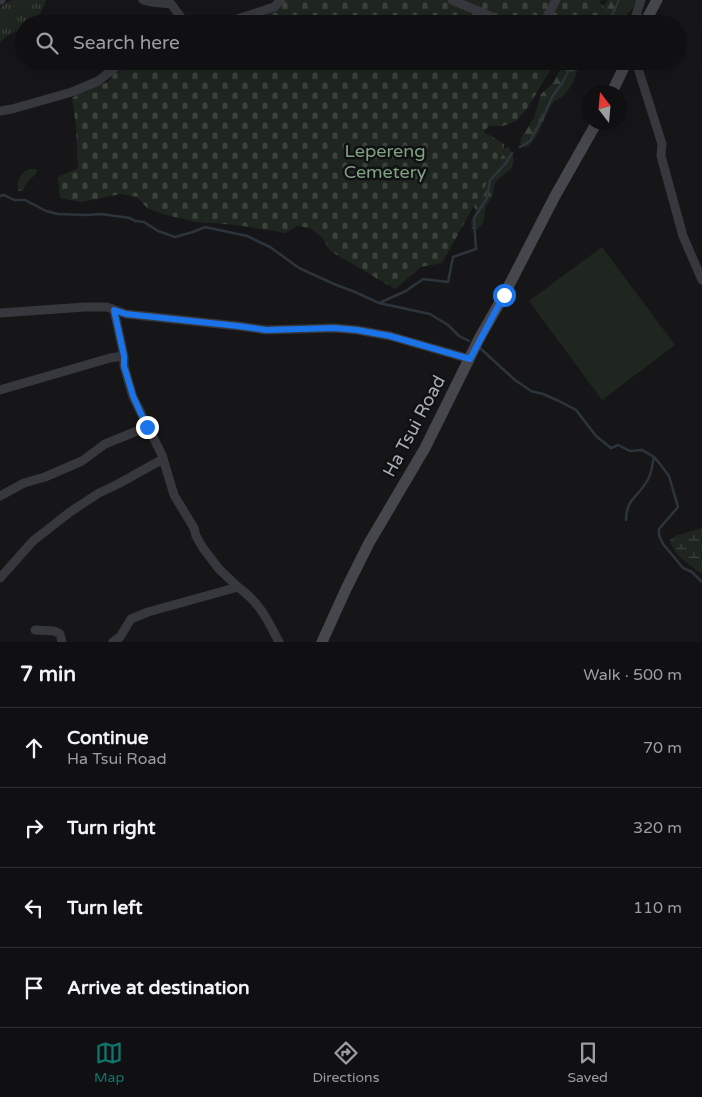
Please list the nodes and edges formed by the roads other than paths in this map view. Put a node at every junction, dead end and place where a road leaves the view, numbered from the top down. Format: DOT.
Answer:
graph roads {
  1 [pos="143,0"];
  2 [pos="282,0"];
  3 [pos="452,0"];
  4 [pos="556,0"];
  5 [pos="641,0"];
  6 [pos="657,0"];
  7 [pos="179,15"];
  8 [pos="250,15"];
  9 [pos="490,15"];
  10 [pos="548,15"];
  11 [pos="636,15"];
  12 [pos="649,15"];
  13 [pos="112,70"];
  14 [pos="622,70"];
  15 [pos="639,70"];
  16 [pos="615,85"];
  17 [pos="0,111"];
  18 [pos="592,130"];
  19 [pos="702,280"];
  20 [pos="114,310"];
  21 [pos="0,313"];
  22 [pos="124,356"];
  23 [pos="470,359"];
  24 [pos="0,390"];
  25 [pos="147,427"];
  26 [pos="163,459"];
  27 [pos="0,496"];
  28 [pos="0,578"];
  29 [pos="238,587"];
  30 [pos="34,630"];
  31 [pos="118,640"];
  32 [pos="62,642"];
  33 [pos="280,642"];
  34 [pos="322,642"];
  1 -- 7 [label="street"];
  2 -- 8 [label="street"];
  3 -- 9 [label="street"];
  4 -- 10 [label="street"];
  5 -- 11 [label="street"];
  6 -- 12 [label="street"];
  13 -- 17 [label="street"];
  14 -- 16 [label="street"];
  15 -- 19 [label="street"];
  18 -- 23 [label="street, Ha Tsui Road"];
  20 -- 21 [label="street"];
  20 -- 22 [label="street"];
  20 -- 23 [label="street"];
  22 -- 24 [label="street"];
  22 -- 25 [label="street"];
  23 -- 34 [label="street, Ha Tsui Road"];
  25 -- 26 [label="street"];
  25 -- 27 [label="street"];
  26 -- 28 [label="street"];
  26 -- 29 [label="street"];
  29 -- 31 [label="street"];
  29 -- 33 [label="street"];
  30 -- 32 [label="street"];
}
